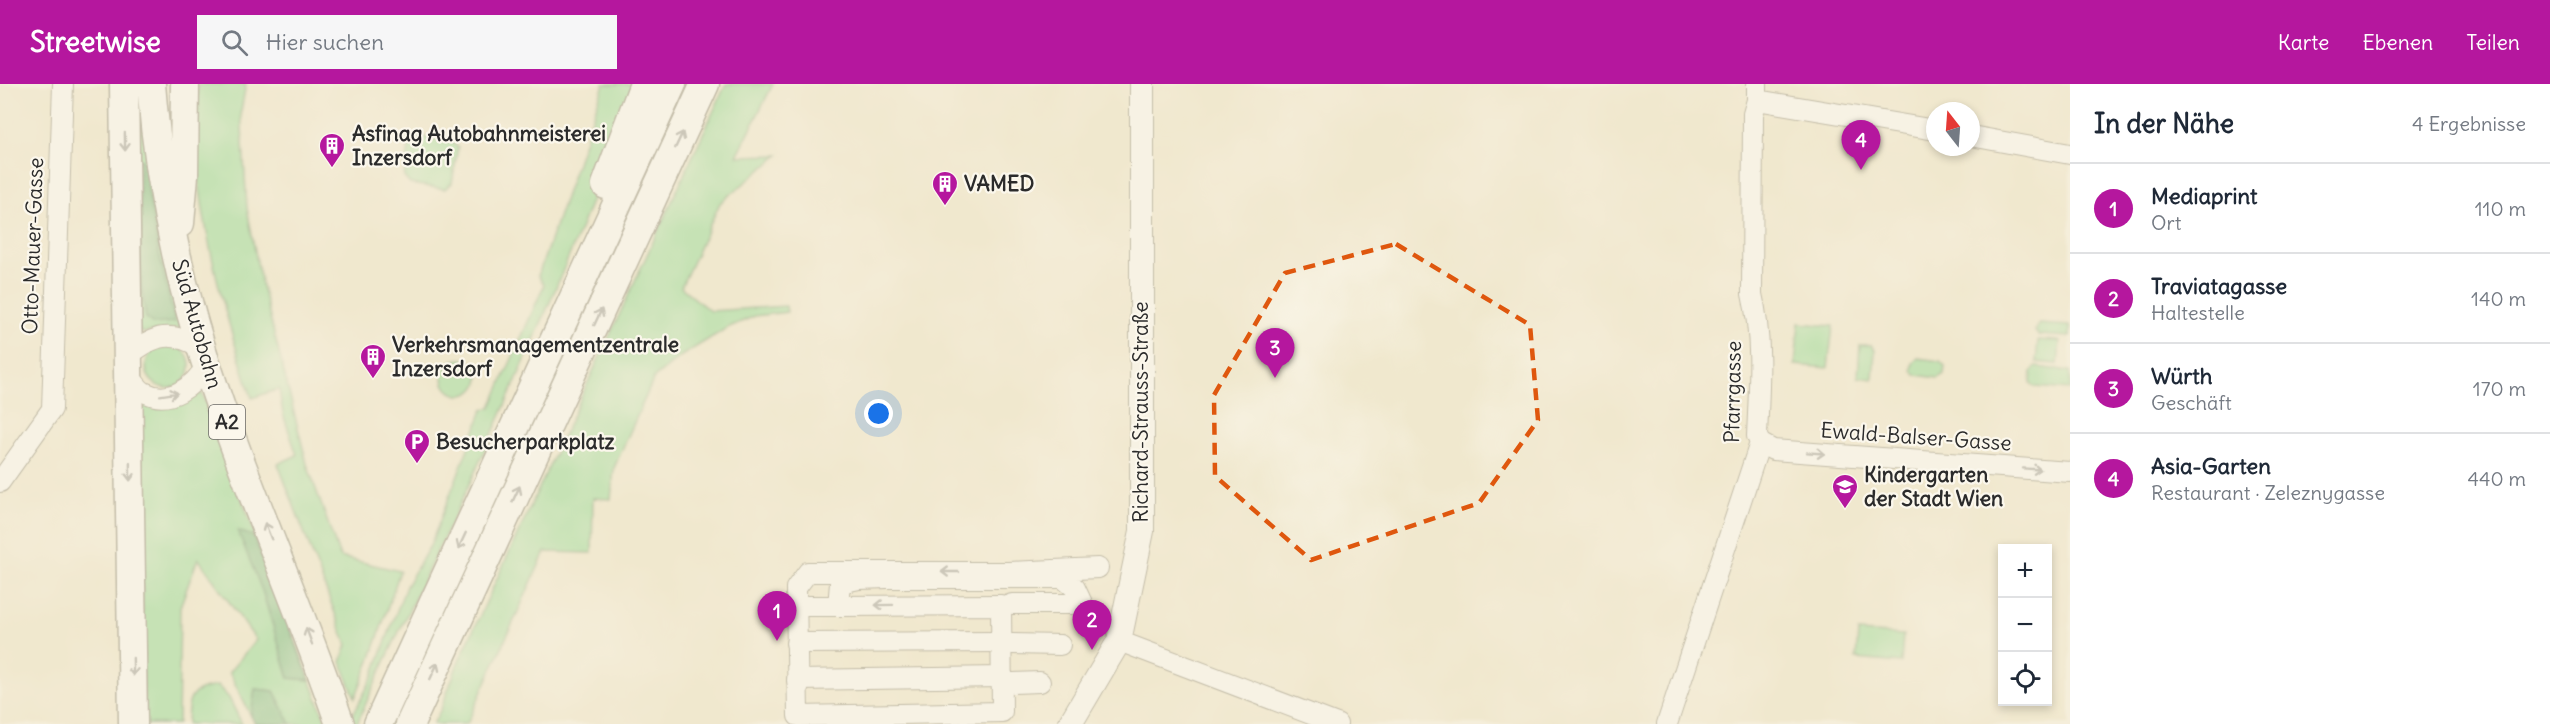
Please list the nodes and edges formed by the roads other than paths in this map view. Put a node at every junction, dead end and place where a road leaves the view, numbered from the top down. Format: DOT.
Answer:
graph roads {
  1 [pos="63,84"];
  2 [pos="124,84"];
  3 [pos="151,84"];
  4 [pos="185,84"];
  5 [pos="644,84"];
  6 [pos="672,84"];
  7 [pos="705,84"];
  8 [pos="1142,84"];
  9 [pos="1757,92"];
  10 [pos="1926,128"];
  11 [pos="1980,138"];
  12 [pos="2070,154"];
  13 [pos="177,255"];
  14 [pos="204,356"];
  15 [pos="128,365"];
  16 [pos="530,392"];
  17 [pos="1760,443"];
  18 [pos="2070,472"];
  19 [pos="0,482"];
  20 [pos="1098,568"];
  21 [pos="1012,604"];
  22 [pos="796,606"];
  23 [pos="837,606"];
  24 [pos="1119,641"];
  25 [pos="796,643"];
  26 [pos="1007,643"];
  27 [pos="1060,645"];
  28 [pos="796,680"];
  29 [pos="1008,680"];
  30 [pos="1040,682"];
  31 [pos="133,724"];
  32 [pos="340,724"];
  33 [pos="378,724"];
  34 [pos="410,724"];
  35 [pos="1070,724"];
  36 [pos="1337,724"];
  37 [pos="1668,724"];
  1 -- 19 [label="street, Otto-Mauer-Gasse"];
  2 -- 15 [label="highway, one-way"];
  3 -- 13 [label="highway, Süd Autobahn / A2"];
  4 -- 13 [label="highway"];
  5 -- 16 [label="highway"];
  6 -- 16 [label="highway"];
  34 -- 7 [label="highway, one-way"];
  8 -- 24 [label="main road, Richard-Strauss-Straße"];
  9 -- 10 [label="street"];
  9 -- 17 [label="street, Pfarrgasse"];
  11 -- 12 [label="street"];
  13 -- 14 [label="highway, Süd Autobahn / A2"];
  14 -- 15 [label="street"];
  15 -- 14 [label="street, one-way"];
  32 -- 14 [label="highway, Süd Autobahn / A2, one-way"];
  15 -- 31 [label="highway, one-way"];
  16 -- 33 [label="highway, one-way"];
  17 -- 18 [label="street, Ewald-Balser-Gasse, one-way"];
  17 -- 37 [label="street, Pfarrgasse"];
  20 -- 22 [label="street, one-way"];
  21 -- 23 [label="street"];
  22 -- 23 [label="street"];
  22 -- 25 [label="street"];
  26 -- 23 [label="street, one-way"];
  24 -- 35 [label="main road, Richard-Strauss-Straße"];
  24 -- 36 [label="street"];
  25 -- 26 [label="street"];
  25 -- 28 [label="street"];
  26 -- 27 [label="street"];
  26 -- 29 [label="street"];
  28 -- 29 [label="street"];
  28 -- 29 [label="street"];
  29 -- 30 [label="street"];
}
